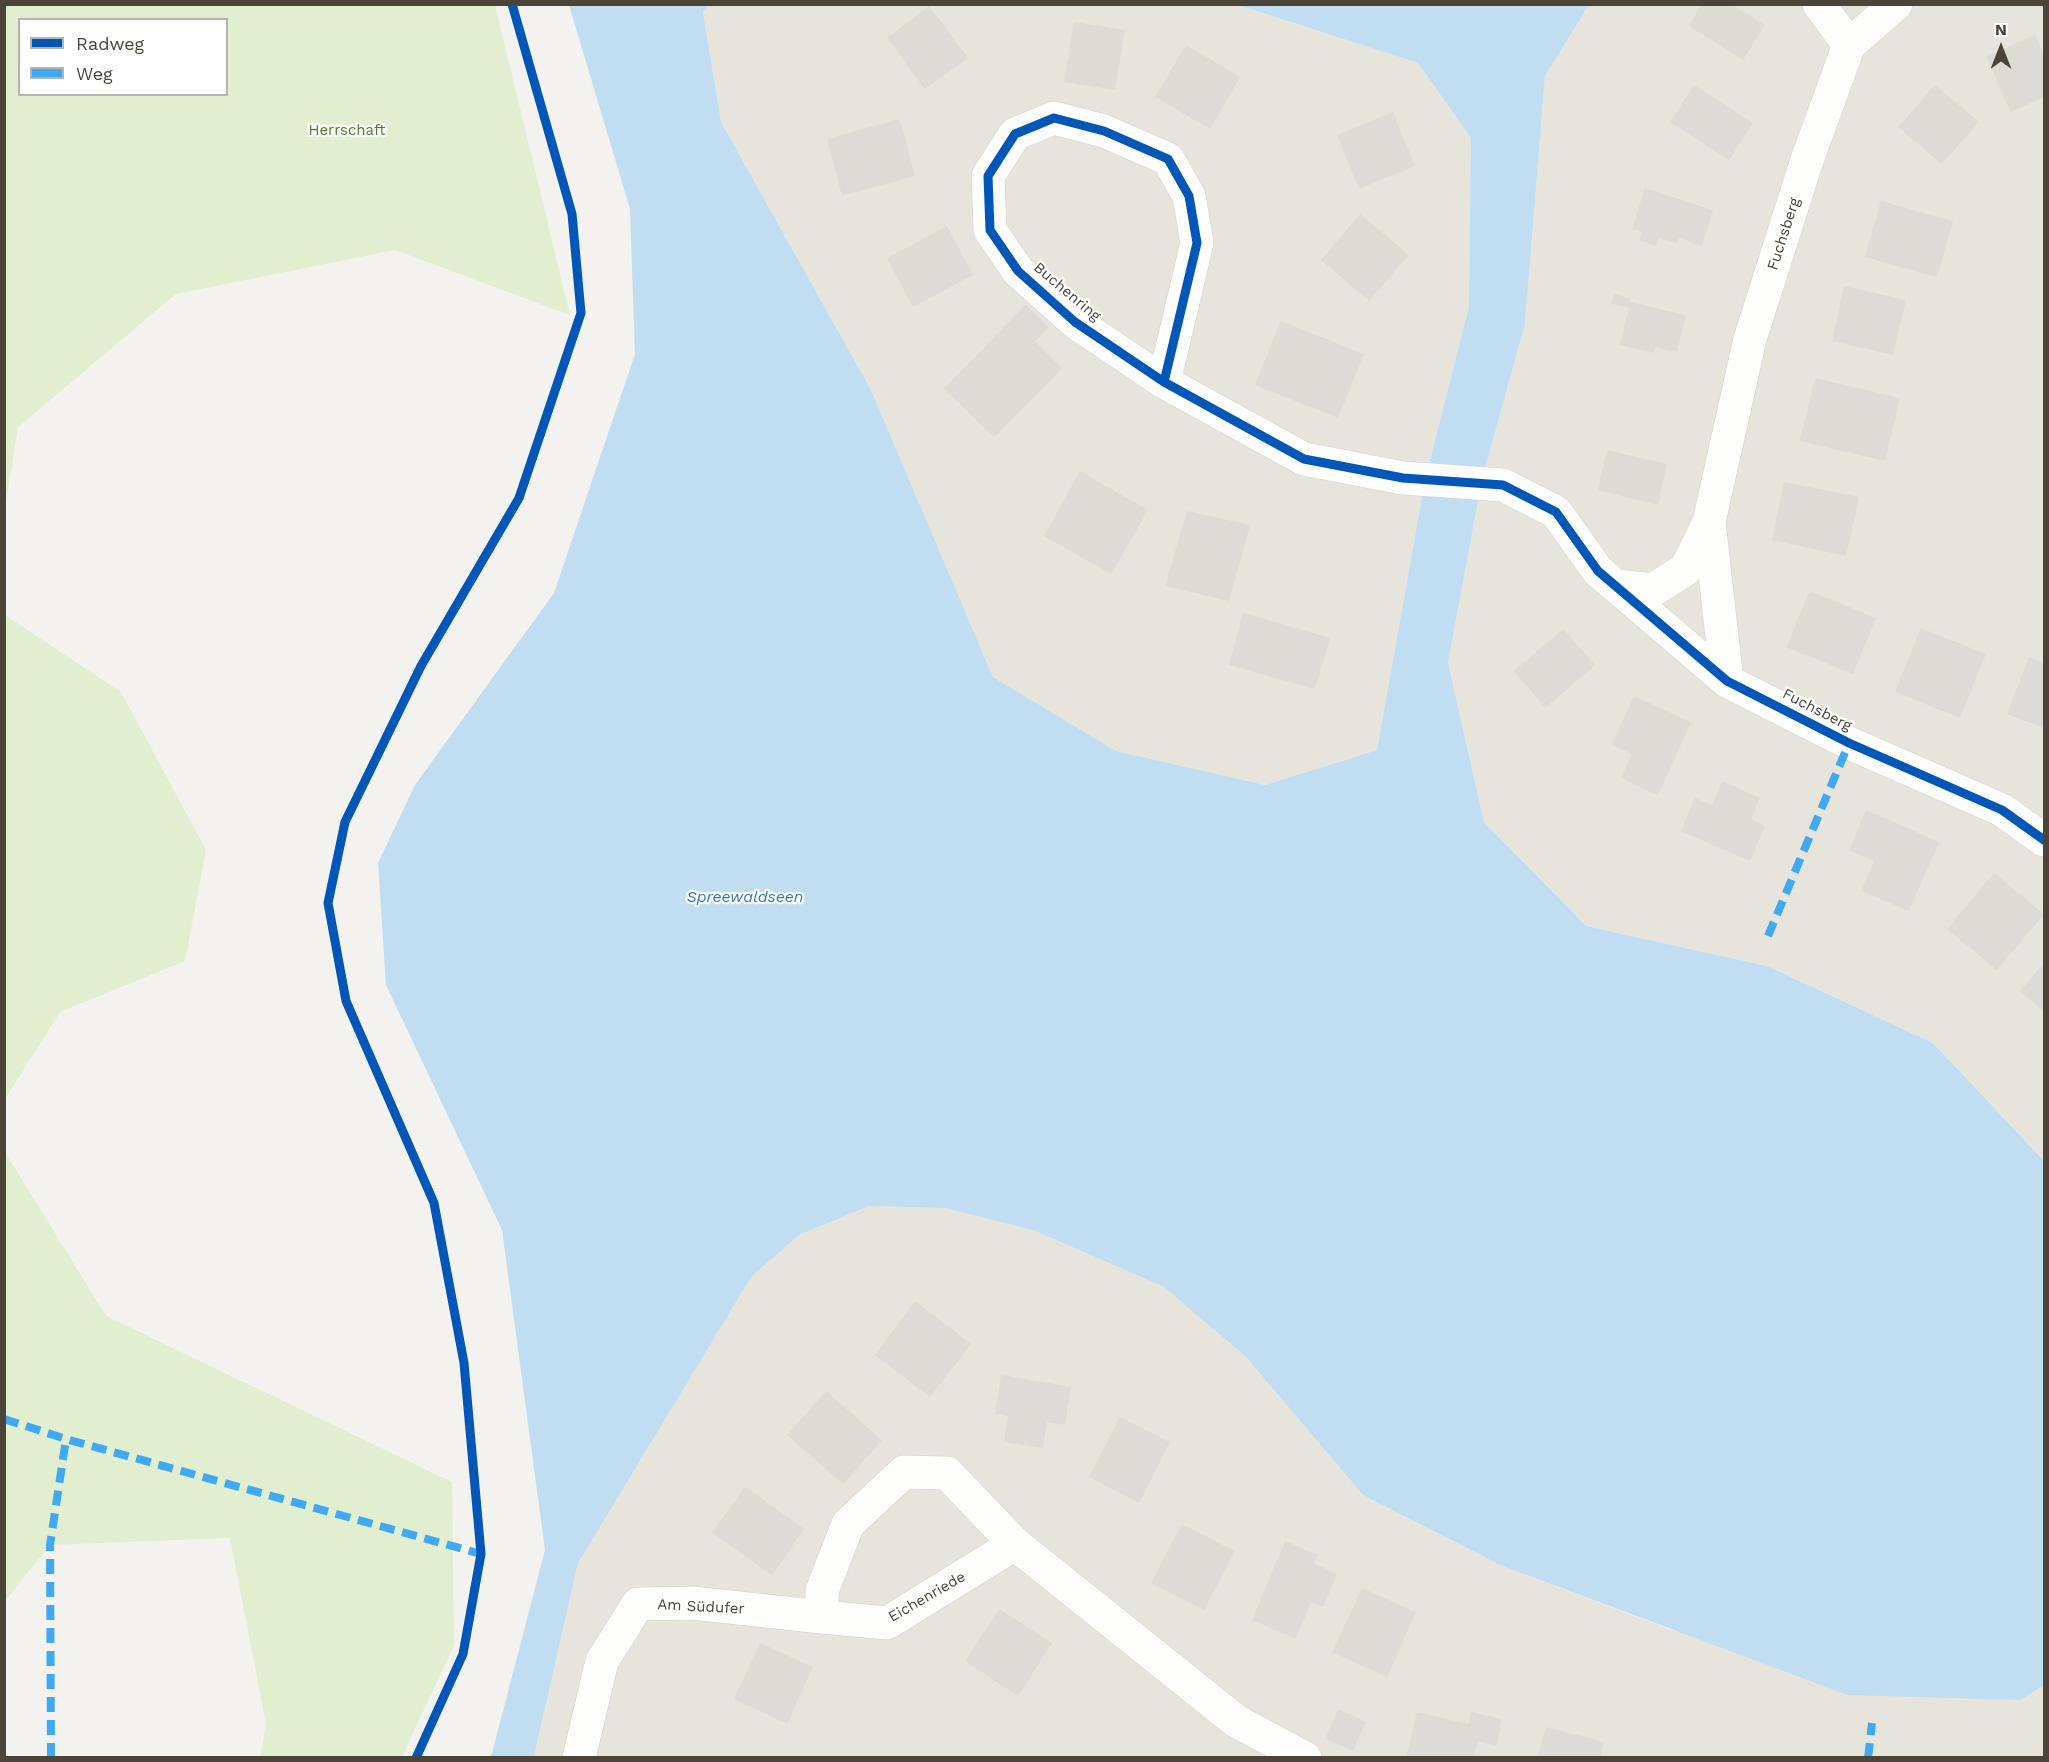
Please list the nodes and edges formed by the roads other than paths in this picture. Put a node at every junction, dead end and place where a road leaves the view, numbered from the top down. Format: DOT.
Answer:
graph roads {
  1 [pos="1819,4"];
  2 [pos="1896,4"];
  3 [pos="1849,45"];
  4 [pos="1164,382"];
  5 [pos="1709,522"];
  6 [pos="1607,579"];
  7 [pos="1727,681"];
  8 [pos="2044,840"];
  9 [pos="1015,1544"];
  10 [pos="822,1617"];
  11 [pos="579,1758"];
  12 [pos="1305,1758"];
  1 -- 3 [label="street"];
  2 -- 3 [label="street, Fuchsberg"];
  3 -- 5 [label="street, Fuchsberg"];
  4 -- 4 [label="street, Buchenring"];
  4 -- 6 [label="street, Buchenring"];
  5 -- 6 [label="street, Fuchsberg"];
  5 -- 7 [label="street, Fuchsberg"];
  6 -- 7 [label="street, Fuchsberg"];
  7 -- 8 [label="street, Fuchsberg"];
  9 -- 10 [label="street, Eichenriede"];
  9 -- 10 [label="street"];
  9 -- 12 [label="street"];
  10 -- 11 [label="street, Am Südufer"];
}
